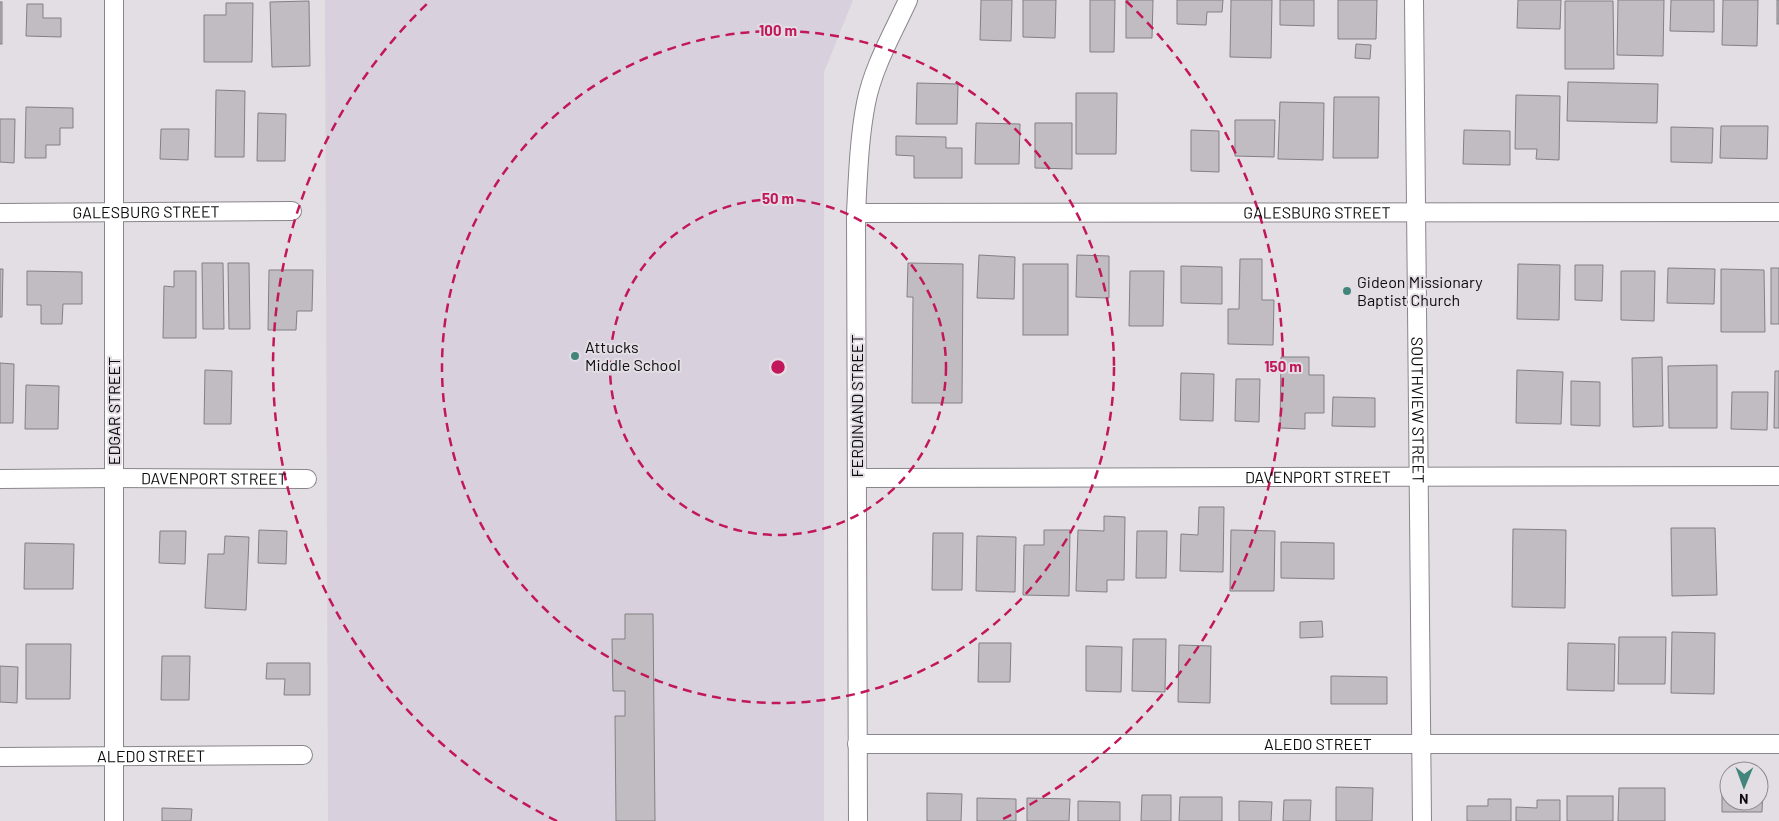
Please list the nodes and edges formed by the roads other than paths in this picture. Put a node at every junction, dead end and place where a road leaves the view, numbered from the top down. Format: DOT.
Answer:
graph roads {
  1 [pos="114,0"];
  2 [pos="908,0"];
  3 [pos="1414,0"];
  4 [pos="113,211"];
  5 [pos="292,211"];
  6 [pos="1779,212"];
  7 [pos="0,213"];
  8 [pos="856,213"];
  9 [pos="1415,213"];
  10 [pos="1779,476"];
  11 [pos="1420,477"];
  12 [pos="114,478"];
  13 [pos="857,478"];
  14 [pos="0,479"];
  15 [pos="307,479"];
  16 [pos="857,744"];
  17 [pos="1779,744"];
  18 [pos="1421,745"];
  19 [pos="303,754"];
  20 [pos="0,757"];
  21 [pos="114,757"];
  22 [pos="114,821"];
  23 [pos="858,821"];
  24 [pos="1422,821"];
  1 -- 4 [label="street, EDGAR STREET"];
  2 -- 8 [label="street, FERDINAND STREET"];
  3 -- 9 [label="street, SOUTHVIEW STREET"];
  4 -- 5 [label="street, GALESBURG STREET"];
  4 -- 7 [label="street, GALESBURG STREET"];
  4 -- 12 [label="street, EDGAR STREET"];
  6 -- 9 [label="street, GALESBURG STREET"];
  8 -- 9 [label="street, GALESBURG STREET"];
  8 -- 13 [label="street, FERDINAND STREET"];
  9 -- 11 [label="street, SOUTHVIEW STREET"];
  10 -- 11 [label="street, DAVENPORT STREET"];
  11 -- 13 [label="street, DAVENPORT STREET"];
  11 -- 18 [label="street, SOUTHVIEW STREET"];
  12 -- 14 [label="street, DAVENPORT STREET"];
  12 -- 15 [label="street, DAVENPORT STREET"];
  12 -- 21 [label="street, EDGAR STREET"];
  13 -- 16 [label="street, FERDINAND STREET"];
  16 -- 18 [label="street, ALEDO STREET"];
  16 -- 23 [label="street, FERDINAND STREET"];
  17 -- 18 [label="street, ALEDO STREET"];
  18 -- 24 [label="street, SOUTHVIEW STREET"];
  19 -- 21 [label="street, ALEDO STREET"];
  20 -- 21 [label="street, ALEDO STREET"];
  21 -- 22 [label="street, EDGAR STREET"];
}
